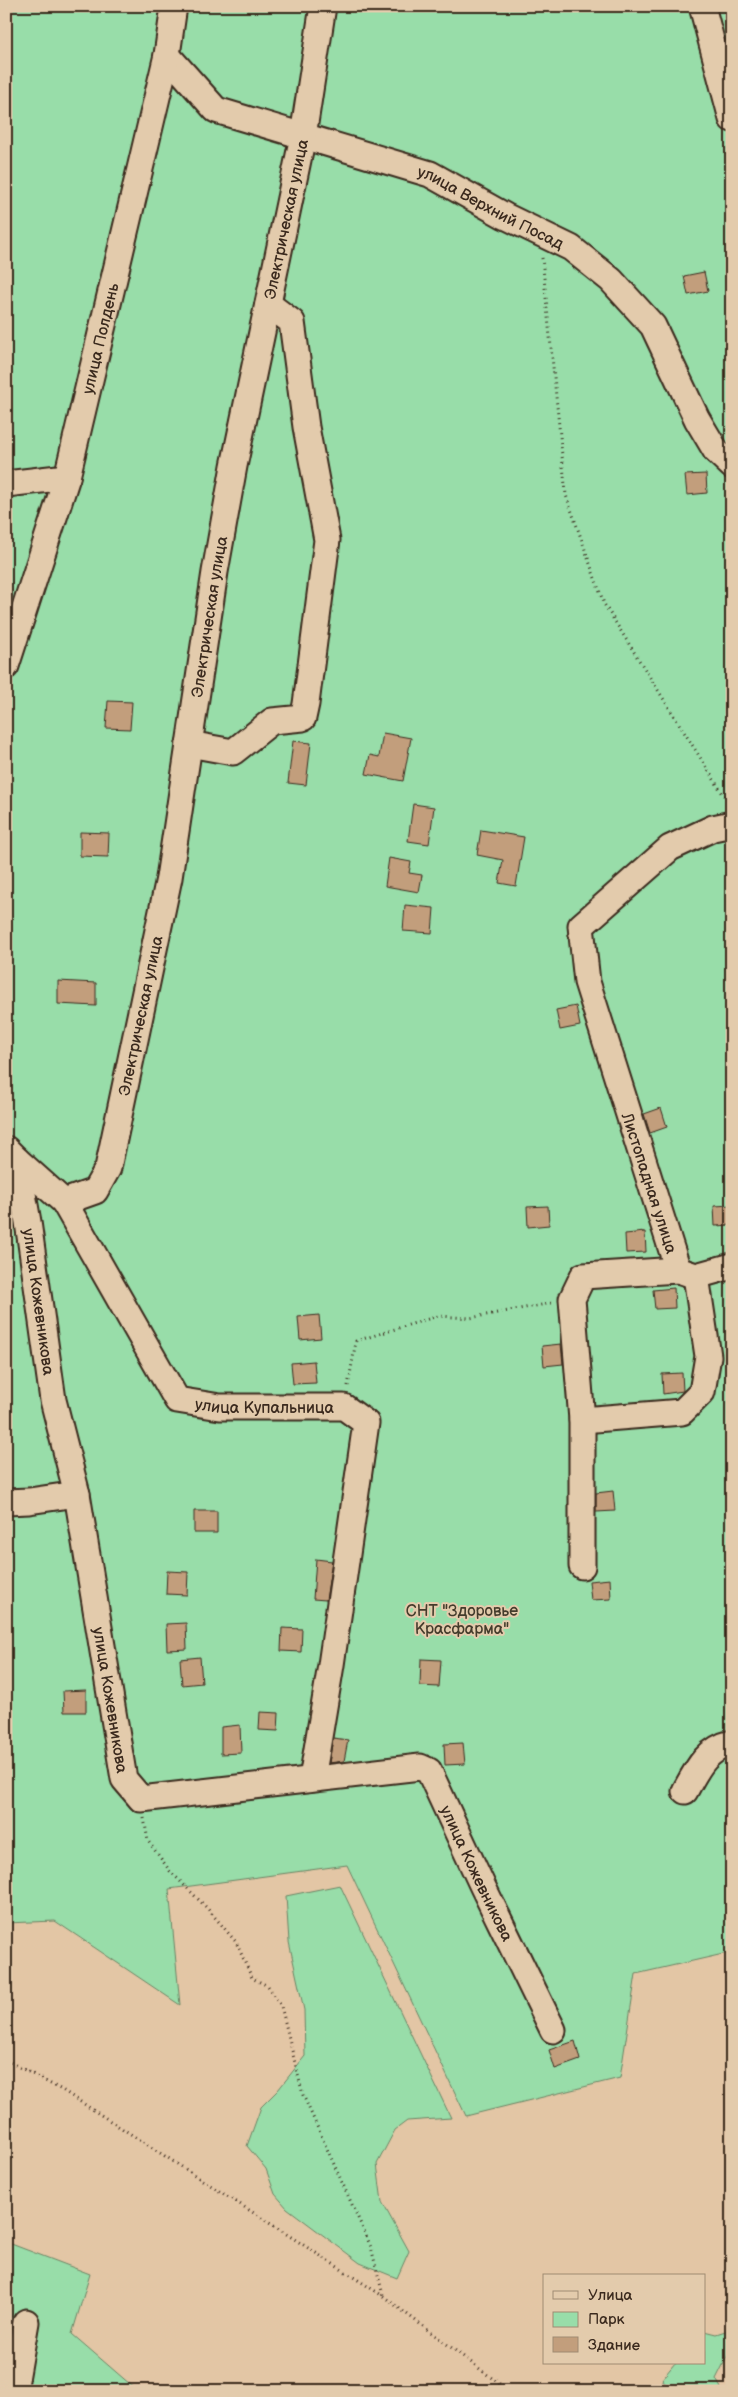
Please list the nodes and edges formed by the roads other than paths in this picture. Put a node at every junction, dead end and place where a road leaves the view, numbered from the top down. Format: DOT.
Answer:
graph roads {
  1 [pos="174,6"];
  2 [pos="323,6"];
  3 [pos="702,6"];
  4 [pos="168,55"];
  5 [pos="732,119"];
  6 [pos="302,136"];
  7 [pos="268,304"];
  8 [pos="732,466"];
  9 [pos="66,477"];
  10 [pos="6,484"];
  11 [pos="6,666"];
  12 [pos="189,744"];
  13 [pos="732,824"];
  14 [pos="12,1155"];
  15 [pos="64,1202"];
  16 [pos="732,1266"];
  17 [pos="687,1274"];
  18 [pos="582,1420"];
  19 [pos="76,1494"];
  20 [pos="6,1502"];
  21 [pos="582,1566"];
  22 [pos="732,1743"];
  23 [pos="312,1779"];
  24 [pos="685,1791"];
  25 [pos="553,2030"];
  26 [pos="26,2322"];
  27 [pos="14,2391"];
  1 -- 4 [label="street, улица Полдень"];
  2 -- 6 [label="street, Электрическая улица"];
  3 -- 5 [label="street"];
  4 -- 6 [label="street, улица Верхний Посад"];
  4 -- 9 [label="street, улица Полдень"];
  6 -- 7 [label="street, Электрическая улица"];
  6 -- 8 [label="street, улица Верхний Посад"];
  7 -- 12 [label="street, Электрическая улица"];
  7 -- 12 [label="street"];
  9 -- 10 [label="street"];
  9 -- 11 [label="street, улица Полдень"];
  12 -- 15 [label="street, Электрическая улица"];
  13 -- 17 [label="street, Листопадная улица"];
  14 -- 15 [label="street, улица Купальница"];
  14 -- 19 [label="street, улица Кожевникова"];
  15 -- 23 [label="street, улица Купальница"];
  16 -- 17 [label="street"];
  17 -- 18 [label="street"];
  17 -- 18 [label="street, Листопадная улица"];
  18 -- 21 [label="street, Листопадная улица"];
  19 -- 20 [label="street"];
  19 -- 23 [label="street, улица Кожевникова"];
  22 -- 24 [label="street"];
  23 -- 25 [label="street, улица Кожевникова"];
  26 -- 27 [label="street"];
}
